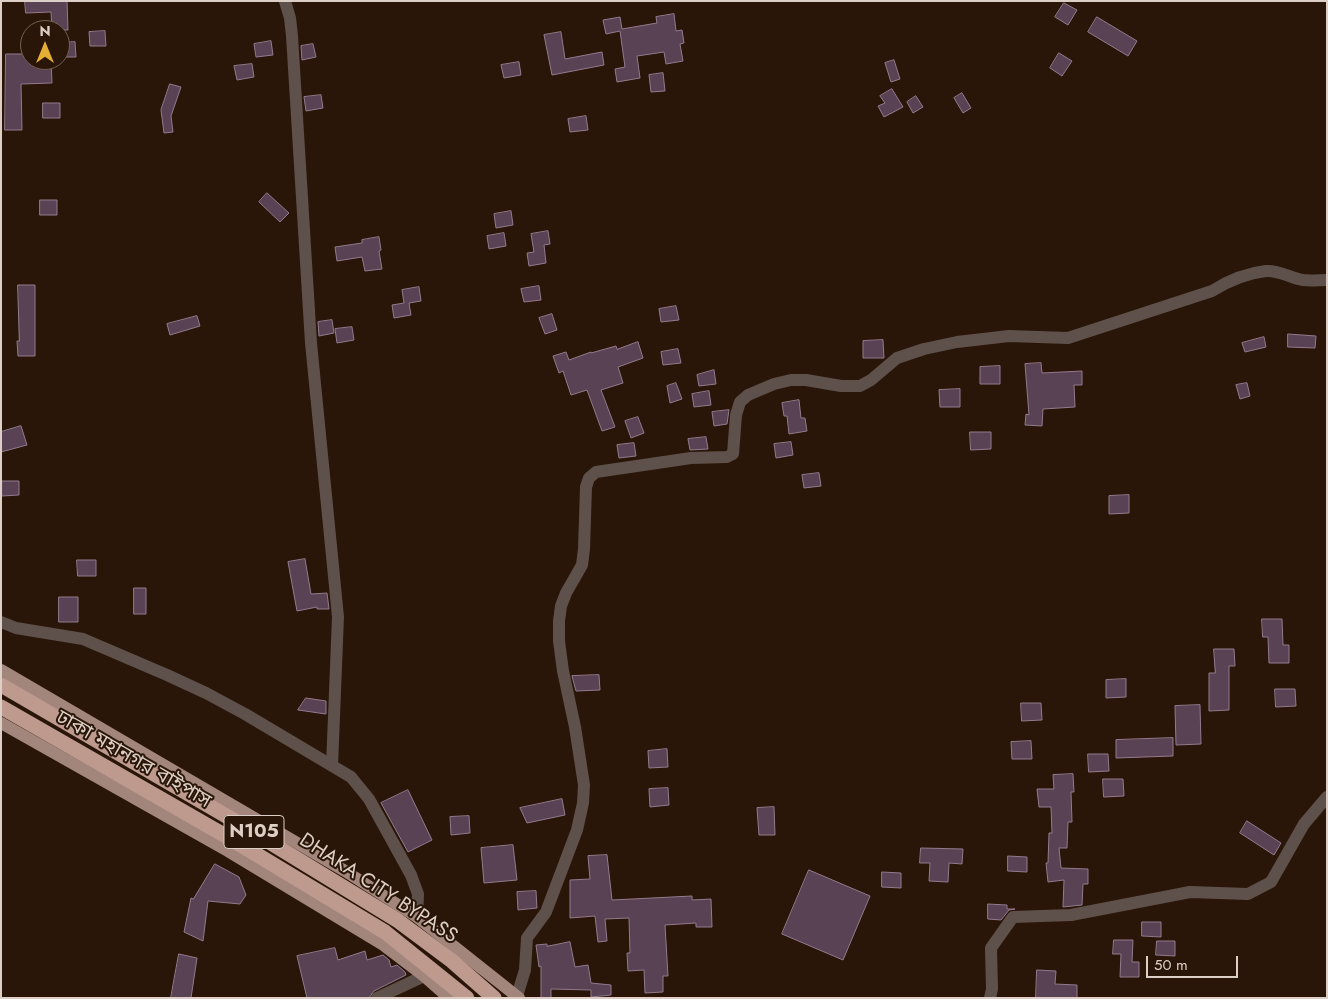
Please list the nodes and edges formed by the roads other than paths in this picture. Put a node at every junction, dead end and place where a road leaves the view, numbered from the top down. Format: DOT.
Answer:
graph roads {
  1 [pos="285,1"];
  2 [pos="1327,280"];
  3 [pos="1,622"];
  4 [pos="1,670"];
  5 [pos="1,685"];
  6 [pos="1,707"];
  7 [pos="1,723"];
  8 [pos="332,766"];
  9 [pos="1327,797"];
  10 [pos="417,917"];
  11 [pos="424,976"];
  12 [pos="518,997"];
  13 [pos="377,998"];
  14 [pos="449,998"];
  15 [pos="467,998"];
  16 [pos="494,998"];
  17 [pos="990,998"];
  1 -- 8 [label="street"];
  2 -- 12 [label="street"];
  3 -- 8 [label="street"];
  4 -- 10 [label="main road"];
  5 -- 16 [label="highway, DHAKA CITY BYPASS / N105"];
  6 -- 15 [label="highway, ঢাকা মহানগর বাইপাস / N105"];
  7 -- 11 [label="main road"];
  8 -- 10 [label="street"];
  9 -- 17 [label="street"];
  10 -- 12 [label="main road"];
  11 -- 13 [label="street"];
  11 -- 14 [label="main road"];
}
